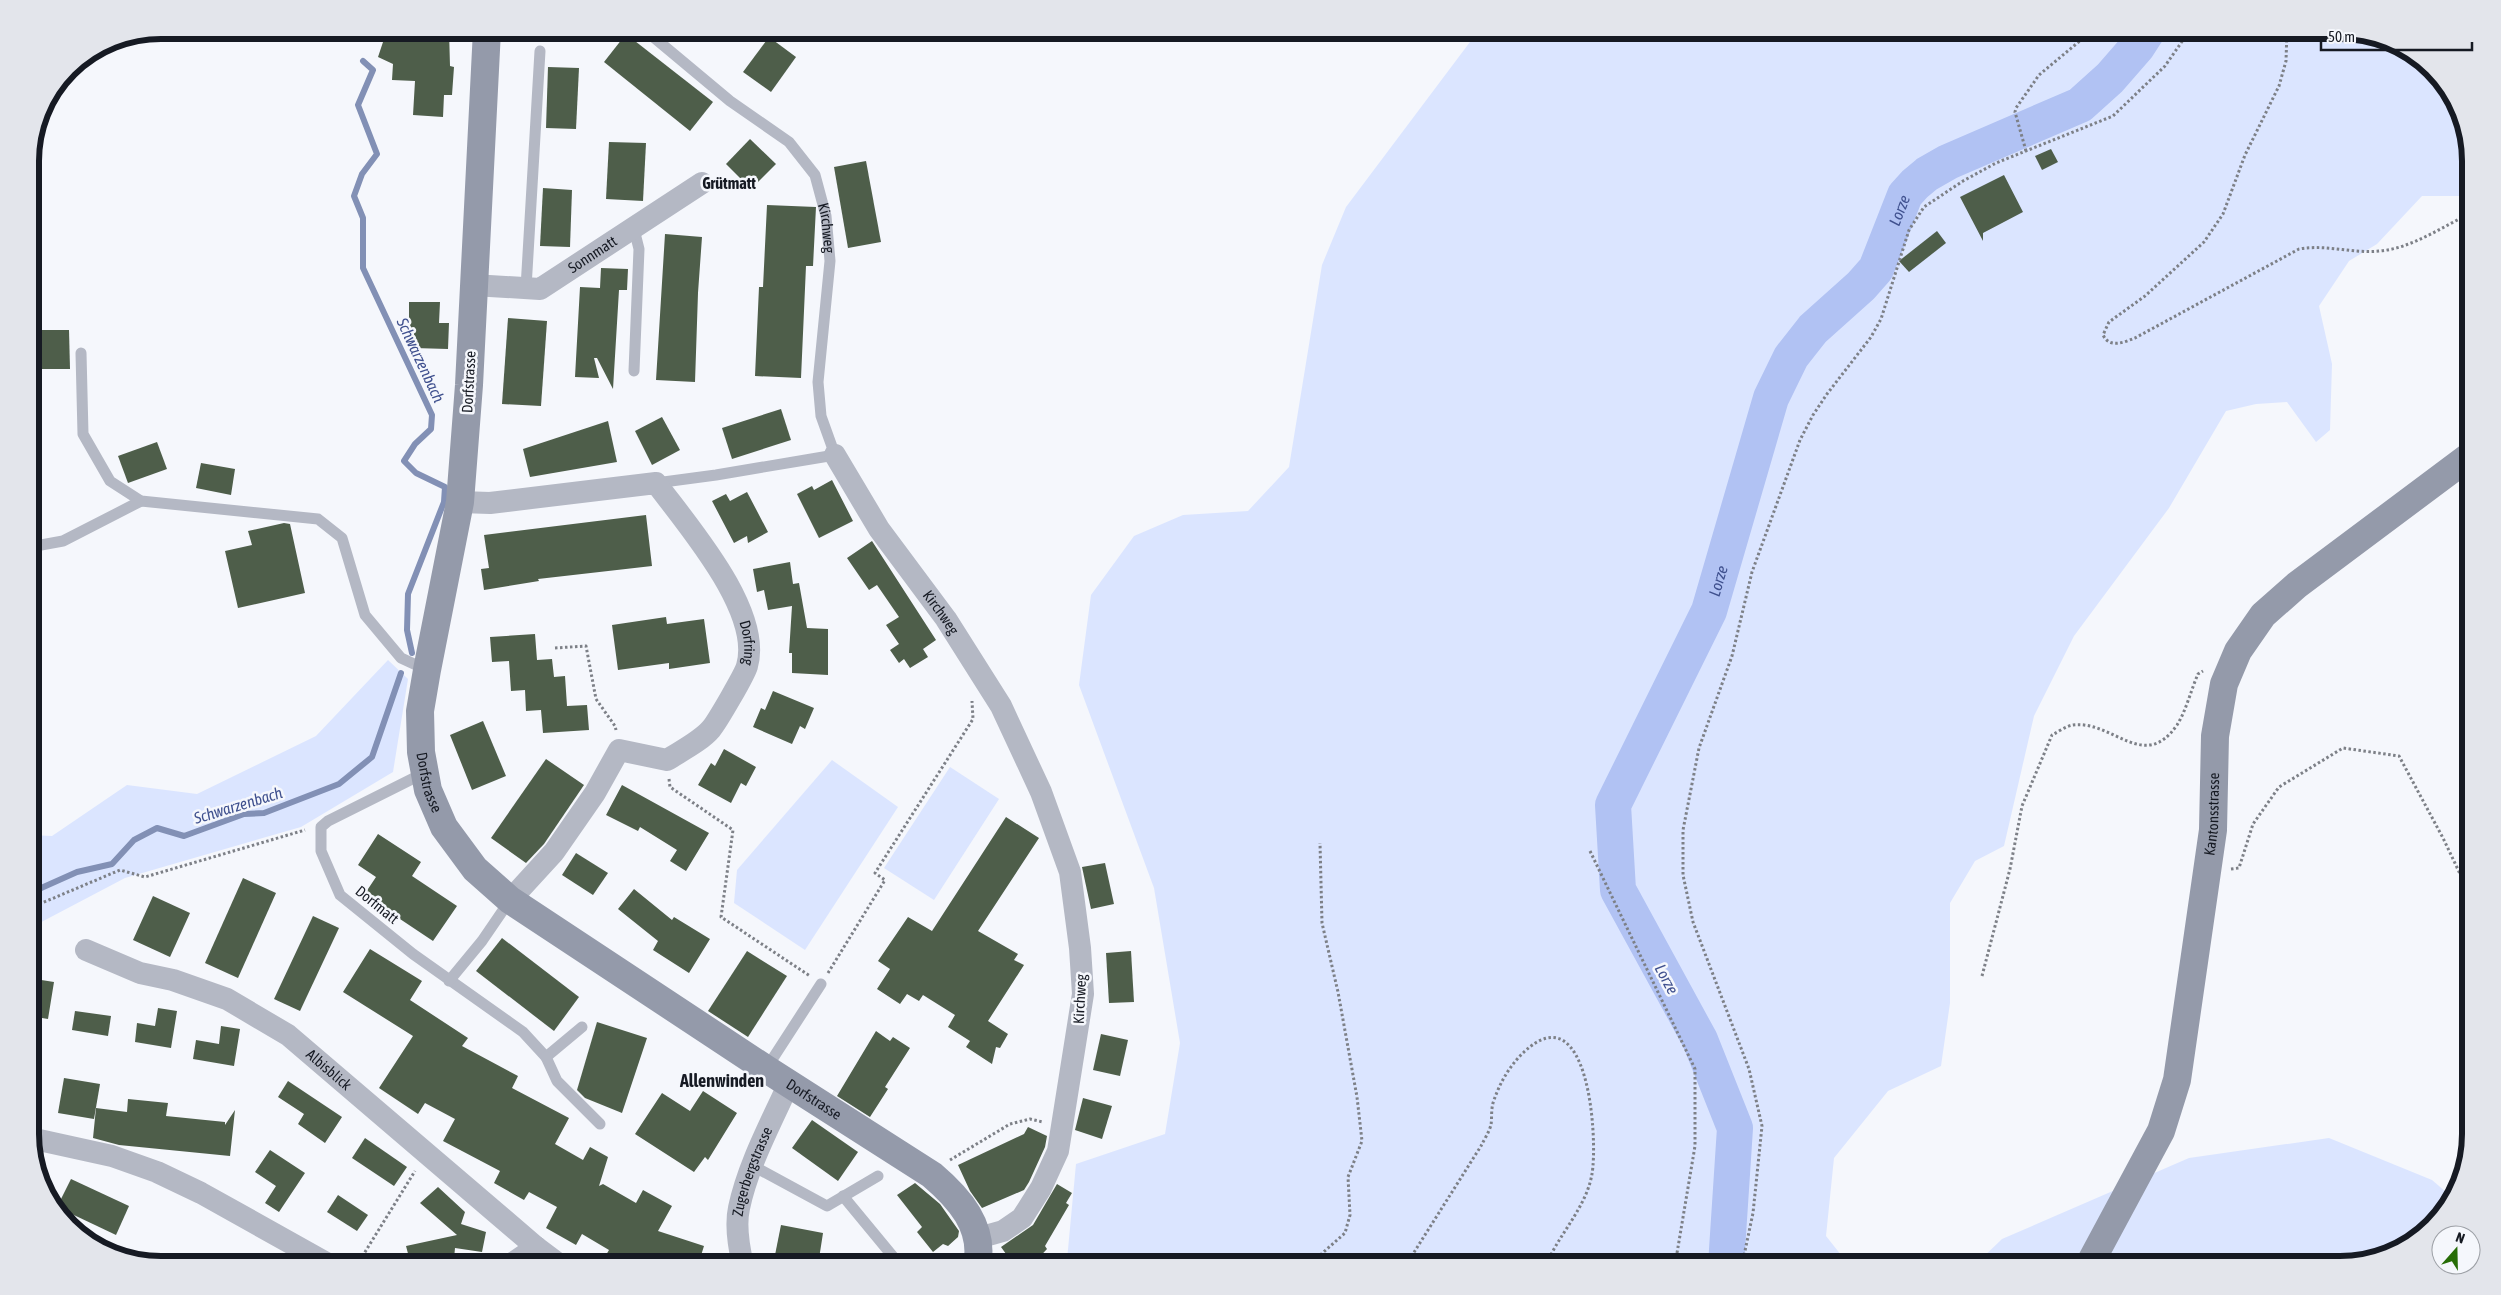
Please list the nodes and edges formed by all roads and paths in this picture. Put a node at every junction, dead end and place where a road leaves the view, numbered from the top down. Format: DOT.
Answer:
graph roads {
  1 [pos="486,39"];
  2 [pos="656,39"];
  3 [pos="2082,39"];
  4 [pos="2184,39"];
  5 [pos="2287,39"];
  6 [pos="540,51"];
  7 [pos="2026,151"];
  8 [pos="702,183"];
  9 [pos="2462,218"];
  10 [pos="634,229"];
  11 [pos="473,285"];
  12 [pos="526,288"];
  13 [pos="81,353"];
  14 [pos="634,371"];
  15 [pos="835,455"];
  16 [pos="2462,462"];
  17 [pos="656,483"];
  18 [pos="141,501"];
  19 [pos="460,502"];
  20 [pos="39,545"];
  21 [pos="555,648"];
  22 [pos="2205,669"];
  23 [pos="427,670"];
  24 [pos="972,699"];
  25 [pos="619,750"];
  26 [pos="668,760"];
  27 [pos="425,773"];
  28 [pos="321,828"];
  29 [pos="1320,843"];
  30 [pos="1590,851"];
  31 [pos="2208,872"];
  32 [pos="2462,877"];
  33 [pos="510,900"];
  34 [pos="39,904"];
  35 [pos="86,950"];
  36 [pos="1982,976"];
  37 [pos="449,981"];
  38 [pos="821,984"];
  39 [pos="582,1027"];
  40 [pos="546,1057"];
  41 [pos="778,1076"];
  42 [pos="600,1124"];
  43 [pos="1062,1126"];
  44 [pos="39,1140"];
  45 [pos="426,1153"];
  46 [pos="753,1166"];
  47 [pos="932,1175"];
  48 [pos="878,1176"];
  49 [pos="843,1196"];
  50 [pos="978,1238"];
  51 [pos="536,1248"];
  52 [pos="314,1256"];
  53 [pos="363,1256"];
  54 [pos="524,1256"];
  55 [pos="547,1256"];
  56 [pos="741,1256"];
  57 [pos="893,1256"];
  58 [pos="977,1256"];
  59 [pos="1319,1256"];
  60 [pos="1412,1256"];
  61 [pos="1550,1256"];
  62 [pos="1677,1256"];
  63 [pos="1744,1256"];
  64 [pos="2094,1256"];
  1 -- 11 [label="street, Dorfstrasse"];
  2 -- 15 [label="lane, Kirchweg"];
  3 -- 7 [label="path"];
  4 -- 7 [label="path"];
  5 -- 9 [label="path"];
  6 -- 12 [label="lane"];
  7 -- 63 [label="path"];
  8 -- 10 [label="street, Sonnmatt"];
  10 -- 12 [label="street, Sonnmatt"];
  10 -- 14 [label="lane"];
  11 -- 12 [label="street, Sonnmatt"];
  11 -- 19 [label="street, Dorfstrasse"];
  13 -- 18 [label="lane"];
  15 -- 17 [label="lane"];
  15 -- 43 [label="street, Kirchweg"];
  16 -- 31 [label="street, Kantonsstrasse"];
  17 -- 19 [label="street"];
  17 -- 26 [label="street, Dorfring"];
  18 -- 20 [label="lane"];
  18 -- 23 [label="lane"];
  19 -- 23 [label="street, Dorfstrasse"];
  21 -- 25 [label="path"];
  22 -- 36 [label="path"];
  23 -- 27 [label="street, Dorfstrasse"];
  24 -- 38 [label="path"];
  25 -- 26 [label="street"];
  25 -- 33 [label="street"];
  26 -- 38 [label="path"];
  27 -- 28 [label="lane"];
  27 -- 33 [label="street, Dorfstrasse"];
  28 -- 34 [label="path"];
  28 -- 37 [label="lane, Dorfmatt"];
  29 -- 59 [label="path"];
  30 -- 62 [label="path"];
  31 -- 32 [label="path"];
  31 -- 64 [label="street, Kantonsstrasse"];
  33 -- 37 [label="lane"];
  33 -- 41 [label="street, Dorfstrasse"];
  35 -- 45 [label="street, Albisblick"];
  37 -- 40 [label="lane, Dorfmatt"];
  38 -- 41 [label="lane"];
  39 -- 40 [label="lane"];
  40 -- 42 [label="lane, Dorfmatt"];
  41 -- 46 [label="street, Zugerbergstrasse"];
  41 -- 47 [label="street, Dorfstrasse"];
  43 -- 47 [label="path"];
  43 -- 50 [label="street, Kirchweg"];
  44 -- 52 [label="street"];
  45 -- 51 [label="street, Albisblick"];
  45 -- 53 [label="path"];
  46 -- 49 [label="lane"];
  46 -- 56 [label="street, Zugerbergstrasse"];
  47 -- 50 [label="street, Dorfstrasse"];
  48 -- 49 [label="lane"];
  49 -- 57 [label="lane"];
  50 -- 58 [label="street, Dorfstrasse"];
  51 -- 54 [label="street"];
  51 -- 55 [label="street, Albisblick"];
  60 -- 61 [label="path"];
}
